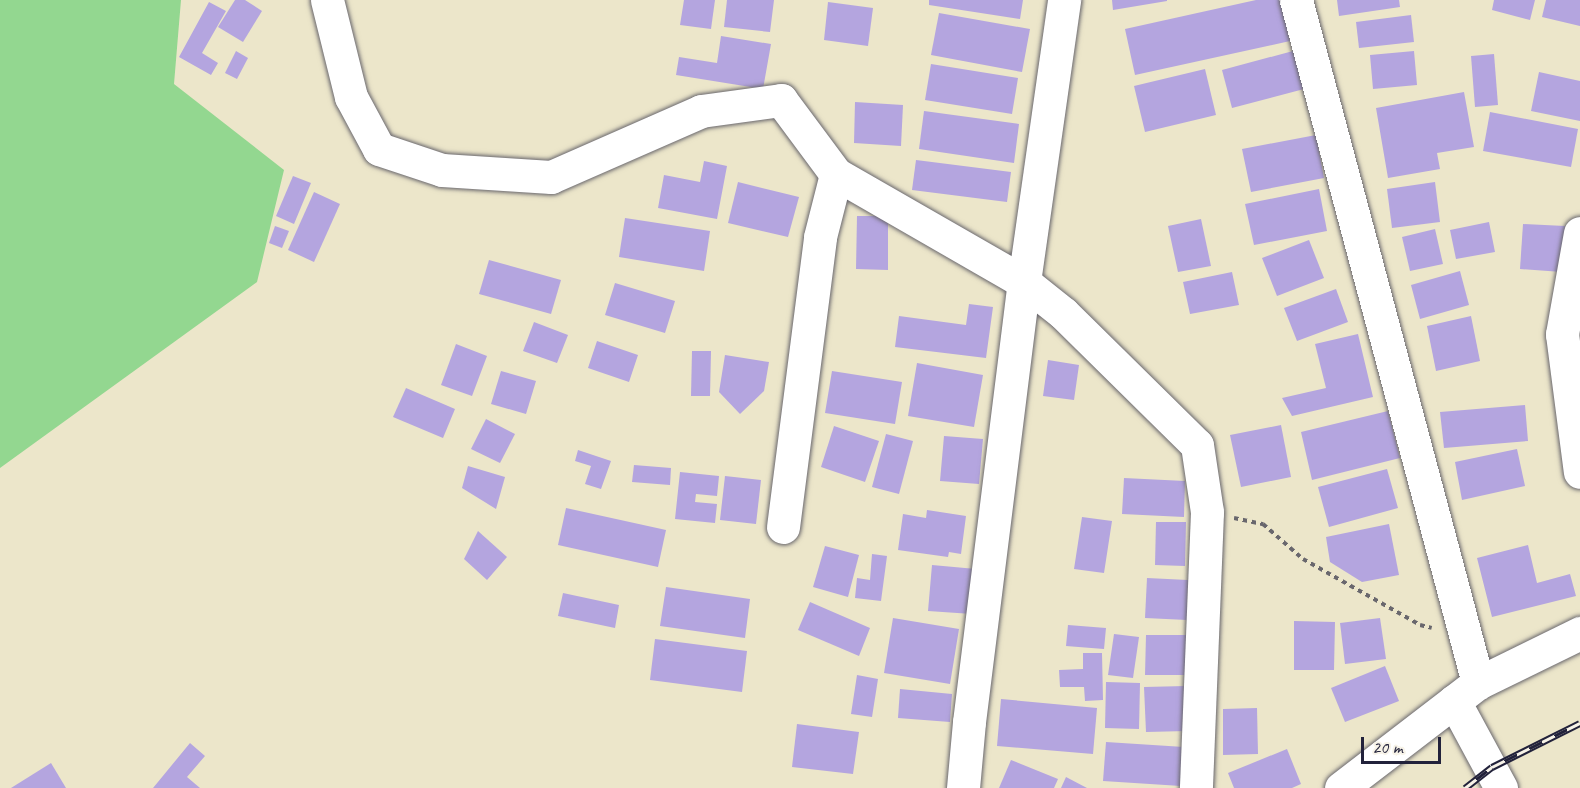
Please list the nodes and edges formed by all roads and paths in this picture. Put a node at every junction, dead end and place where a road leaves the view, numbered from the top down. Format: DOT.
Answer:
graph roads {
  1 [pos="327,0"];
  2 [pos="1064,0"];
  3 [pos="1296,0"];
  4 [pos="836,174"];
  5 [pos="1580,233"];
  6 [pos="1024,282"];
  7 [pos="1580,472"];
  8 [pos="1207,512"];
  9 [pos="783,527"];
  10 [pos="1580,633"];
  11 [pos="1465,635"];
  12 [pos="1466,692"];
  13 [pos="963,788"];
  14 [pos="1196,788"];
  15 [pos="1341,788"];
  16 [pos="1501,788"];
  1 -- 4 [label="street"];
  2 -- 6 [label="street"];
  3 -- 11 [label="street"];
  4 -- 6 [label="street"];
  4 -- 9 [label="street"];
  5 -- 7 [label="street"];
  6 -- 8 [label="street"];
  6 -- 13 [label="street"];
  8 -- 11 [label="path"];
  8 -- 14 [label="street"];
  10 -- 12 [label="street"];
  11 -- 12 [label="street"];
  12 -- 15 [label="street"];
  12 -- 16 [label="street"];
}
